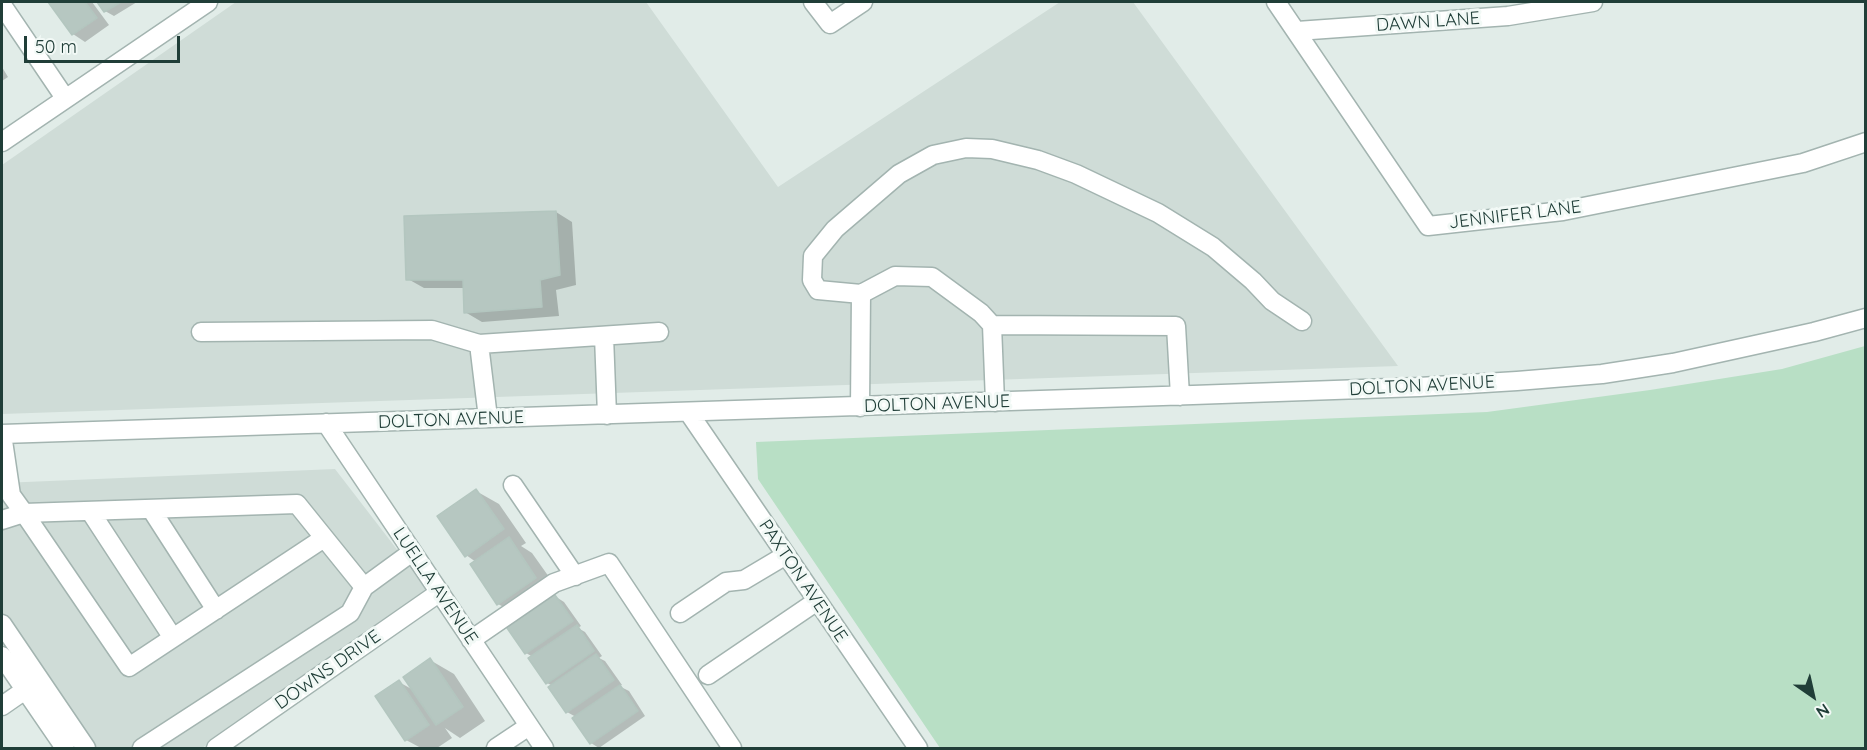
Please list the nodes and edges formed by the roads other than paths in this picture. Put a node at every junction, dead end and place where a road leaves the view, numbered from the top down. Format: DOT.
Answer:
graph roads {
  1 [pos="208,2"];
  2 [pos="813,2"];
  3 [pos="863,2"];
  4 [pos="1276,2"];
  5 [pos="1593,2"];
  6 [pos="2,5"];
  7 [pos="1297,31"];
  8 [pos="65,99"];
  9 [pos="2,142"];
  10 [pos="1866,142"];
  11 [pos="861,294"];
  12 [pos="1866,318"];
  13 [pos="1302,321"];
  14 [pos="992,325"];
  15 [pos="201,332"];
  16 [pos="659,332"];
  17 [pos="604,336"];
  18 [pos="479,344"];
  19 [pos="1180,396"];
  20 [pos="996,402"];
  21 [pos="860,407"];
  22 [pos="688,412"];
  23 [pos="607,415"];
  24 [pos="488,418"];
  25 [pos="326,423"];
  26 [pos="2,434"];
  27 [pos="513,485"];
  28 [pos="150,508"];
  29 [pos="90,511"];
  30 [pos="24,513"];
  31 [pos="2,520"];
  32 [pos="324,538"];
  33 [pos="412,552"];
  34 [pos="786,555"];
  35 [pos="575,576"];
  36 [pos="364,587"];
  37 [pos="440,592"];
  38 [pos="818,601"];
  39 [pos="216,610"];
  40 [pos="680,613"];
  41 [pos="2,624"];
  42 [pos="173,638"];
  43 [pos="471,639"];
  44 [pos="2,656"];
  45 [pos="708,675"];
  46 [pos="25,690"];
  47 [pos="2,706"];
  48 [pos="529,726"];
  49 [pos="65,748"];
  50 [pos="86,748"];
  51 [pos="142,748"];
  52 [pos="216,748"];
  53 [pos="496,748"];
  54 [pos="544,748"];
  55 [pos="732,748"];
  56 [pos="918,748"];
  1 -- 8 [label="street"];
  2 -- 3 [label="street"];
  4 -- 7 [label="street, JENNIFER LANE"];
  5 -- 7 [label="street, DAWN LANE"];
  6 -- 8 [label="street"];
  7 -- 10 [label="street, JENNIFER LANE"];
  8 -- 9 [label="street"];
  11 -- 13 [label="street"];
  11 -- 14 [label="street"];
  11 -- 21 [label="street"];
  12 -- 19 [label="street, DOLTON AVENUE"];
  14 -- 19 [label="street"];
  14 -- 20 [label="street"];
  15 -- 18 [label="street"];
  16 -- 17 [label="street"];
  17 -- 18 [label="street"];
  17 -- 23 [label="street"];
  18 -- 24 [label="street"];
  19 -- 20 [label="street, DOLTON AVENUE"];
  20 -- 21 [label="street, DOLTON AVENUE"];
  21 -- 22 [label="street, DOLTON AVENUE"];
  22 -- 23 [label="street, DOLTON AVENUE"];
  22 -- 34 [label="street, PAXTON AVENUE"];
  23 -- 24 [label="street, DOLTON AVENUE"];
  24 -- 25 [label="street, DOLTON AVENUE"];
  25 -- 26 [label="street, DOLTON AVENUE"];
  25 -- 33 [label="street, LUELLA AVENUE"];
  26 -- 30 [label="street"];
  27 -- 35 [label="street"];
  28 -- 29 [label="street"];
  28 -- 32 [label="street"];
  28 -- 39 [label="street"];
  29 -- 30 [label="street"];
  29 -- 42 [label="street"];
  30 -- 31 [label="street"];
  30 -- 42 [label="street"];
  32 -- 36 [label="street"];
  32 -- 39 [label="street"];
  33 -- 36 [label="street"];
  33 -- 37 [label="street, LUELLA AVENUE"];
  34 -- 38 [label="street, PAXTON AVENUE"];
  34 -- 40 [label="street"];
  35 -- 43 [label="street"];
  35 -- 55 [label="street"];
  36 -- 51 [label="street"];
  37 -- 43 [label="street, LUELLA AVENUE"];
  37 -- 52 [label="street, DOWNS DRIVE"];
  38 -- 45 [label="street"];
  38 -- 56 [label="street, PAXTON AVENUE"];
  39 -- 42 [label="street"];
  41 -- 50 [label="street"];
  43 -- 48 [label="street, LUELLA AVENUE"];
  44 -- 46 [label="street"];
  46 -- 47 [label="street"];
  46 -- 49 [label="street"];
  48 -- 53 [label="street"];
  48 -- 54 [label="street, LUELLA AVENUE"];
}
